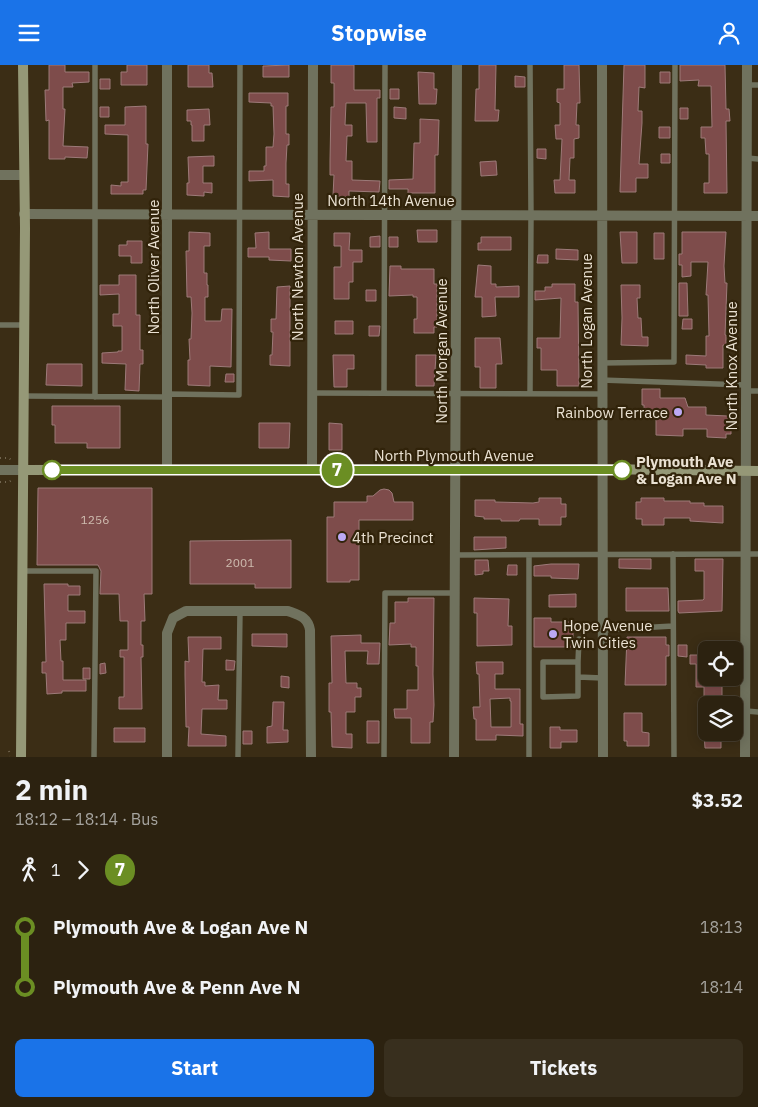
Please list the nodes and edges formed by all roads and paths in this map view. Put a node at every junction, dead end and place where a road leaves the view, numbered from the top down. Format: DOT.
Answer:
graph roads {
  1 [pos="23,65"];
  2 [pos="96,65"];
  3 [pos="167,65"];
  4 [pos="240,65"];
  5 [pos="312,65"];
  6 [pos="385,65"];
  7 [pos="457,65"];
  8 [pos="530,65"];
  9 [pos="602,65"];
  10 [pos="675,65"];
  11 [pos="747,65"];
  12 [pos="747,85"];
  13 [pos="758,85"];
  14 [pos="747,158"];
  15 [pos="758,159"];
  16 [pos="0,175"];
  17 [pos="24,175"];
  18 [pos="24,214"];
  19 [pos="95,215"];
  20 [pos="168,215"];
  21 [pos="240,215"];
  22 [pos="312,215"];
  23 [pos="456,215"];
  24 [pos="531,215"];
  25 [pos="601,215"];
  26 [pos="385,216"];
  27 [pos="674,216"];
  28 [pos="747,216"];
  29 [pos="758,216"];
  30 [pos="0,325"];
  31 [pos="23,325"];
  32 [pos="601,363"];
  33 [pos="601,380"];
  34 [pos="746,388"];
  35 [pos="758,391"];
  36 [pos="312,393"];
  37 [pos="384,393"];
  38 [pos="456,394"];
  39 [pos="530,394"];
  40 [pos="601,394"];
  41 [pos="23,396"];
  42 [pos="167,396"];
  43 [pos="95,397"];
  44 [pos="601,469"];
  45 [pos="0,470"];
  46 [pos="167,470"];
  47 [pos="312,470"];
  48 [pos="456,470"];
  49 [pos="23,471"];
  50 [pos="746,471"];
  51 [pos="758,471"];
  52 [pos="601,554"];
  53 [pos="673,554"];
  54 [pos="746,554"];
  55 [pos="758,554"];
  56 [pos="455,555"];
  57 [pos="529,555"];
  58 [pos="22,571"];
  59 [pos="455,593"];
  60 [pos="240,611"];
  61 [pos="673,625"];
  62 [pos="602,630"];
  63 [pos="578,639"];
  64 [pos="578,662"];
  65 [pos="578,677"];
  66 [pos="602,678"];
  67 [pos="746,711"];
  68 [pos="758,711"];
  69 [pos="9,751"];
  70 [pos="10,756"];
  71 [pos="21,757"];
  72 [pos="94,757"];
  73 [pos="167,757"];
  74 [pos="238,757"];
  75 [pos="311,757"];
  76 [pos="384,757"];
  77 [pos="454,757"];
  78 [pos="529,757"];
  79 [pos="602,757"];
  80 [pos="674,757"];
  81 [pos="745,757"];
  1 -- 17 [label="main road"];
  2 -- 19 [label="lane"];
  3 -- 20 [label="street, North Oliver Avenue"];
  4 -- 21 [label="lane"];
  5 -- 22 [label="street, North Newton Avenue"];
  6 -- 26 [label="lane"];
  7 -- 23 [label="street, North Morgan Avenue"];
  8 -- 24 [label="lane"];
  9 -- 25 [label="street, North Logan Avenue"];
  10 -- 27 [label="lane"];
  11 -- 12 [label="street, North Knox Avenue"];
  12 -- 13 [label="lane"];
  12 -- 14 [label="street, North Knox Avenue"];
  14 -- 15 [label="lane"];
  14 -- 28 [label="street, North Knox Avenue"];
  16 -- 17 [label="street"];
  17 -- 18 [label="main road"];
  18 -- 19 [label="street, North 14th Avenue"];
  18 -- 31 [label="main road"];
  19 -- 20 [label="street, North 14th Avenue"];
  19 -- 43 [label="lane"];
  20 -- 21 [label="street, North 14th Avenue"];
  20 -- 42 [label="street, North Oliver Avenue"];
  21 -- 22 [label="street, North 14th Avenue"];
  21 -- 42 [label="lane"];
  22 -- 26 [label="street, North 14th Avenue"];
  22 -- 36 [label="street, North Newton Avenue"];
  23 -- 24 [label="street, North 14th Avenue"];
  23 -- 26 [label="street, North 14th Avenue"];
  23 -- 38 [label="street, North Morgan Avenue"];
  24 -- 25 [label="street, North 14th Avenue"];
  24 -- 39 [label="lane"];
  25 -- 27 [label="street, North 14th Avenue"];
  25 -- 32 [label="street, North Logan Avenue"];
  26 -- 37 [label="lane"];
  27 -- 28 [label="street, North 14th Avenue"];
  27 -- 32 [label="lane"];
  28 -- 29 [label="street, North 14th Avenue"];
  28 -- 34 [label="street, North Knox Avenue"];
  30 -- 31 [label="lane"];
  31 -- 41 [label="main road"];
  32 -- 33 [label="street, North Logan Avenue"];
  33 -- 34 [label="lane"];
  33 -- 40 [label="street, North Logan Avenue"];
  34 -- 35 [label="lane"];
  34 -- 50 [label="street, North Knox Avenue"];
  36 -- 37 [label="lane"];
  36 -- 47 [label="street, North Newton Avenue"];
  37 -- 38 [label="lane"];
  38 -- 39 [label="lane"];
  38 -- 48 [label="street, North Morgan Avenue"];
  39 -- 40 [label="lane"];
  40 -- 44 [label="street, North Logan Avenue"];
  41 -- 43 [label="lane"];
  41 -- 49 [label="main road"];
  42 -- 43 [label="lane"];
  42 -- 46 [label="street, North Oliver Avenue"];
  44 -- 48 [label="main road, North Plymouth Avenue"];
  44 -- 50 [label="main road, North Plymouth Avenue"];
  44 -- 52 [label="street, North Logan Avenue"];
  45 -- 49 [label="street, North Plymouth Avenue"];
  46 -- 47 [label="main road, North Plymouth Avenue"];
  46 -- 49 [label="main road, North Plymouth Avenue"];
  47 -- 48 [label="main road, North Plymouth Avenue"];
  48 -- 56 [label="street, North Morgan Avenue"];
  49 -- 58 [label="main road"];
  50 -- 51 [label="main road, North Plymouth Avenue"];
  50 -- 54 [label="street, North Knox Avenue"];
  52 -- 53 [label="lane"];
  52 -- 57 [label="lane"];
  52 -- 62 [label="street, North Logan Avenue"];
  53 -- 54 [label="lane"];
  53 -- 61 [label="lane"];
  54 -- 55 [label="lane"];
  54 -- 67 [label="street, North Knox Avenue"];
  56 -- 57 [label="lane"];
  56 -- 59 [label="street, North Morgan Avenue"];
  57 -- 78 [label="lane"];
  58 -- 71 [label="main road"];
  58 -- 72 [label="lane"];
  59 -- 76 [label="lane"];
  59 -- 77 [label="street, North Morgan Avenue"];
  60 -- 73 [label="street"];
  60 -- 74 [label="lane"];
  60 -- 75 [label="street"];
  61 -- 62 [label="lane"];
  61 -- 80 [label="lane"];
  62 -- 66 [label="street, North Logan Avenue"];
  63 -- 64 [label="lane"];
  64 -- 65 [label="lane"];
  64 -- 65 [label="lane"];
  65 -- 66 [label="lane"];
  66 -- 79 [label="street, North Logan Avenue"];
  67 -- 68 [label="lane"];
  67 -- 81 [label="street, North Knox Avenue"];
  69 -- 70 [label="path"];
}
